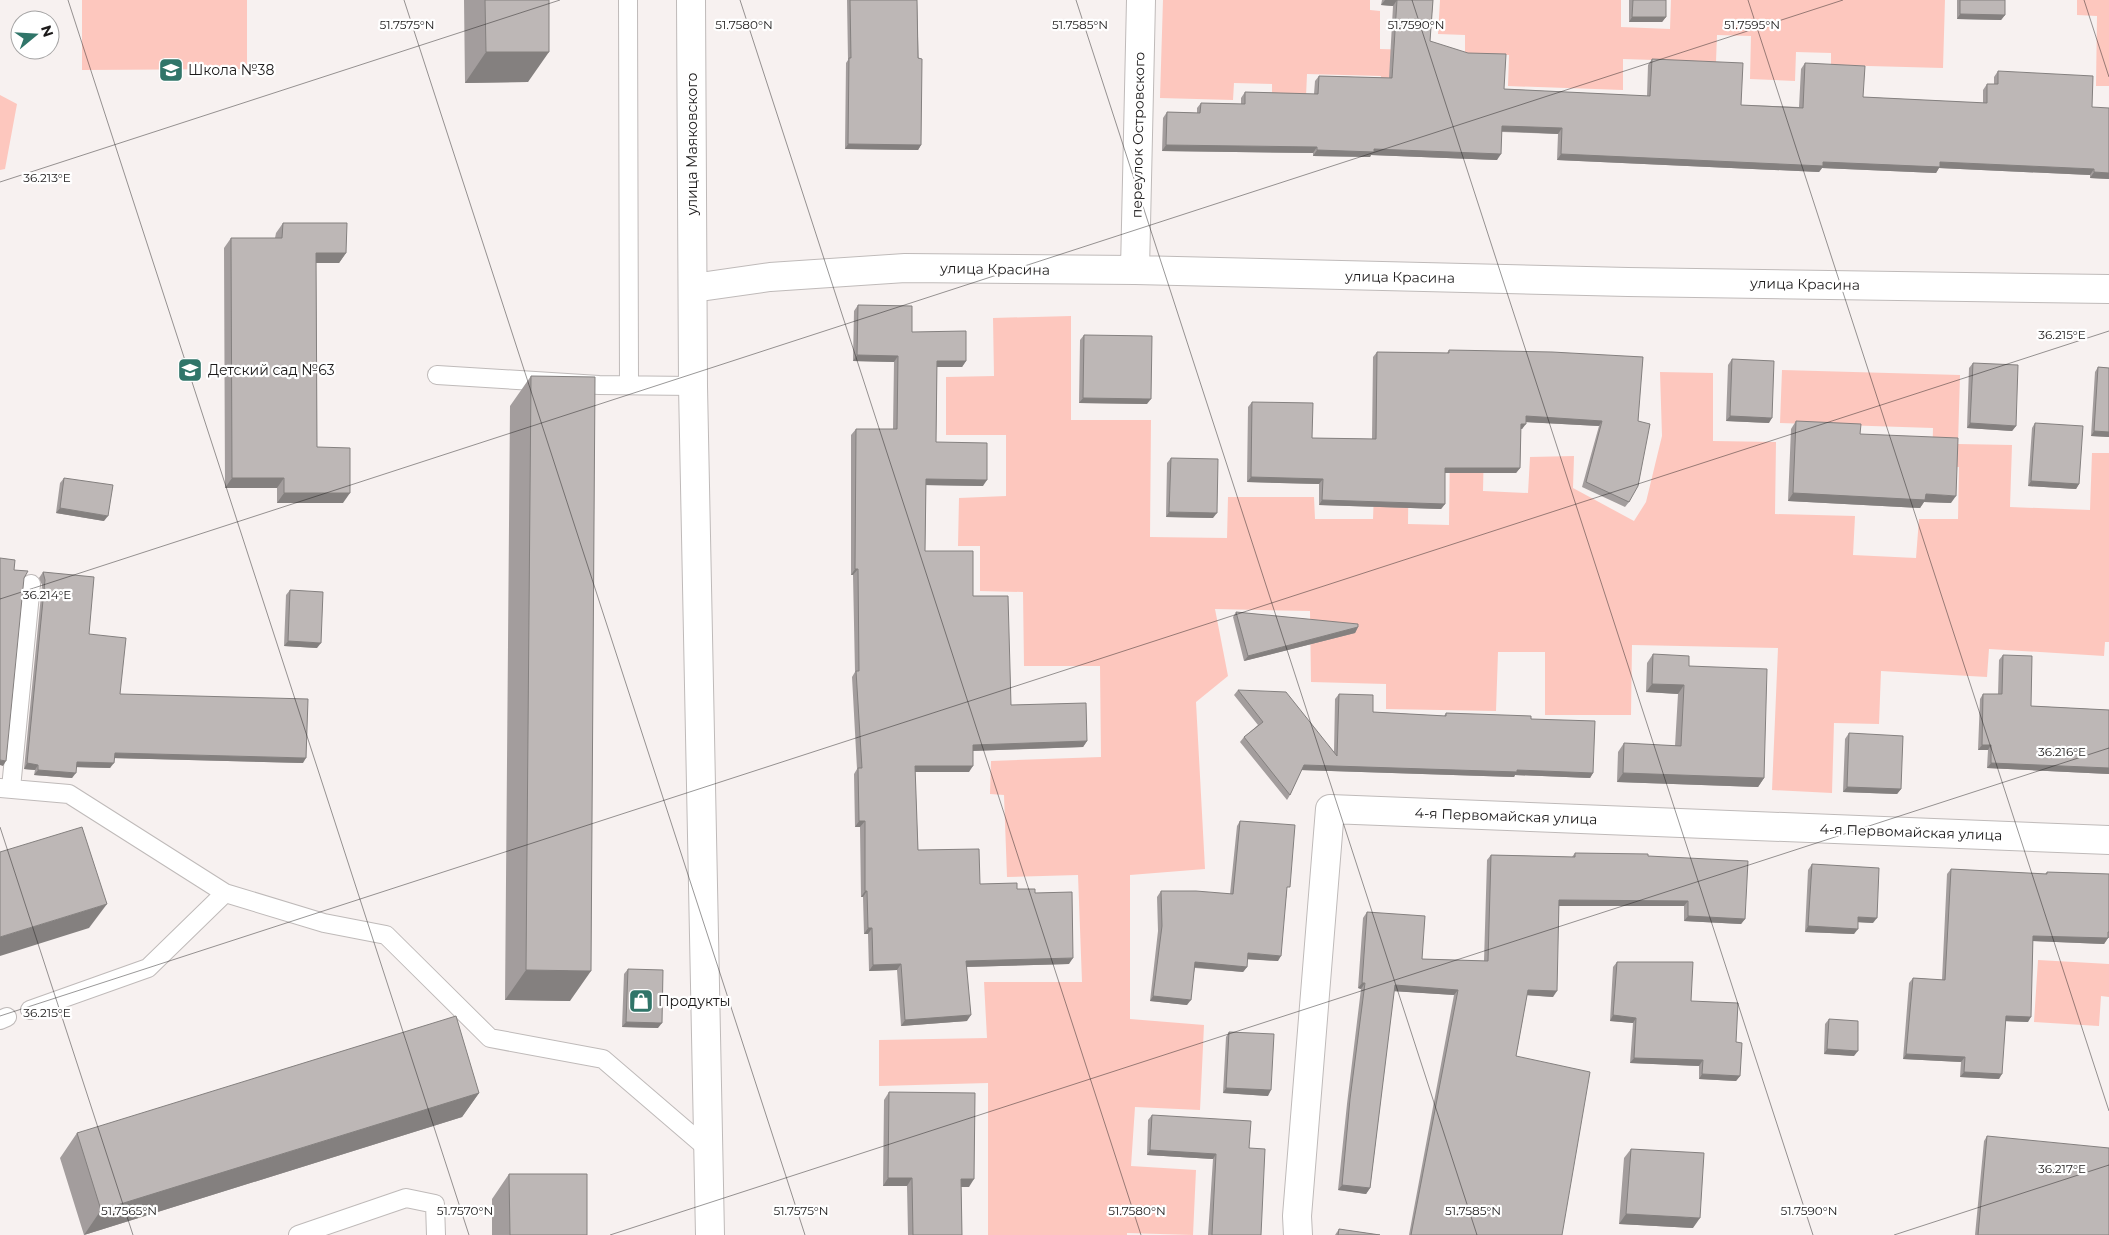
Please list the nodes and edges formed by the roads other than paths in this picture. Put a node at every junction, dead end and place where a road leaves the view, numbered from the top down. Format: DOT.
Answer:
graph roads {
  1 [pos="628,0"];
  2 [pos="691,0"];
  3 [pos="1141,0"];
  4 [pos="1135,270"];
  5 [pos="693,288"];
  6 [pos="2109,289"];
  7 [pos="437,374"];
  8 [pos="629,385"];
  9 [pos="693,386"];
  10 [pos="32,584"];
  11 [pos="6,788"];
  12 [pos="2109,840"];
  13 [pos="225,893"];
  14 [pos="30,1010"];
  15 [pos="709,1150"];
  16 [pos="298,1235"];
  17 [pos="436,1235"];
  18 [pos="710,1235"];
  19 [pos="1298,1235"];
  1 -- 8 [label="lane"];
  2 -- 5 [label="street, улица Маяковского"];
  3 -- 4 [label="street, переулок Островского"];
  4 -- 5 [label="street, улица Красина"];
  4 -- 6 [label="street, улица Красина"];
  5 -- 9 [label="street, улица Маяковского"];
  7 -- 8 [label="lane"];
  8 -- 9 [label="lane"];
  9 -- 15 [label="street, улица Маяковского"];
  10 -- 11 [label="lane"];
  11 -- 13 [label="lane"];
  12 -- 19 [label="street, 4-я Первомайская улица"];
  13 -- 14 [label="lane"];
  13 -- 15 [label="lane"];
  15 -- 18 [label="street, улица Маяковского"];
  16 -- 17 [label="lane"];
}
